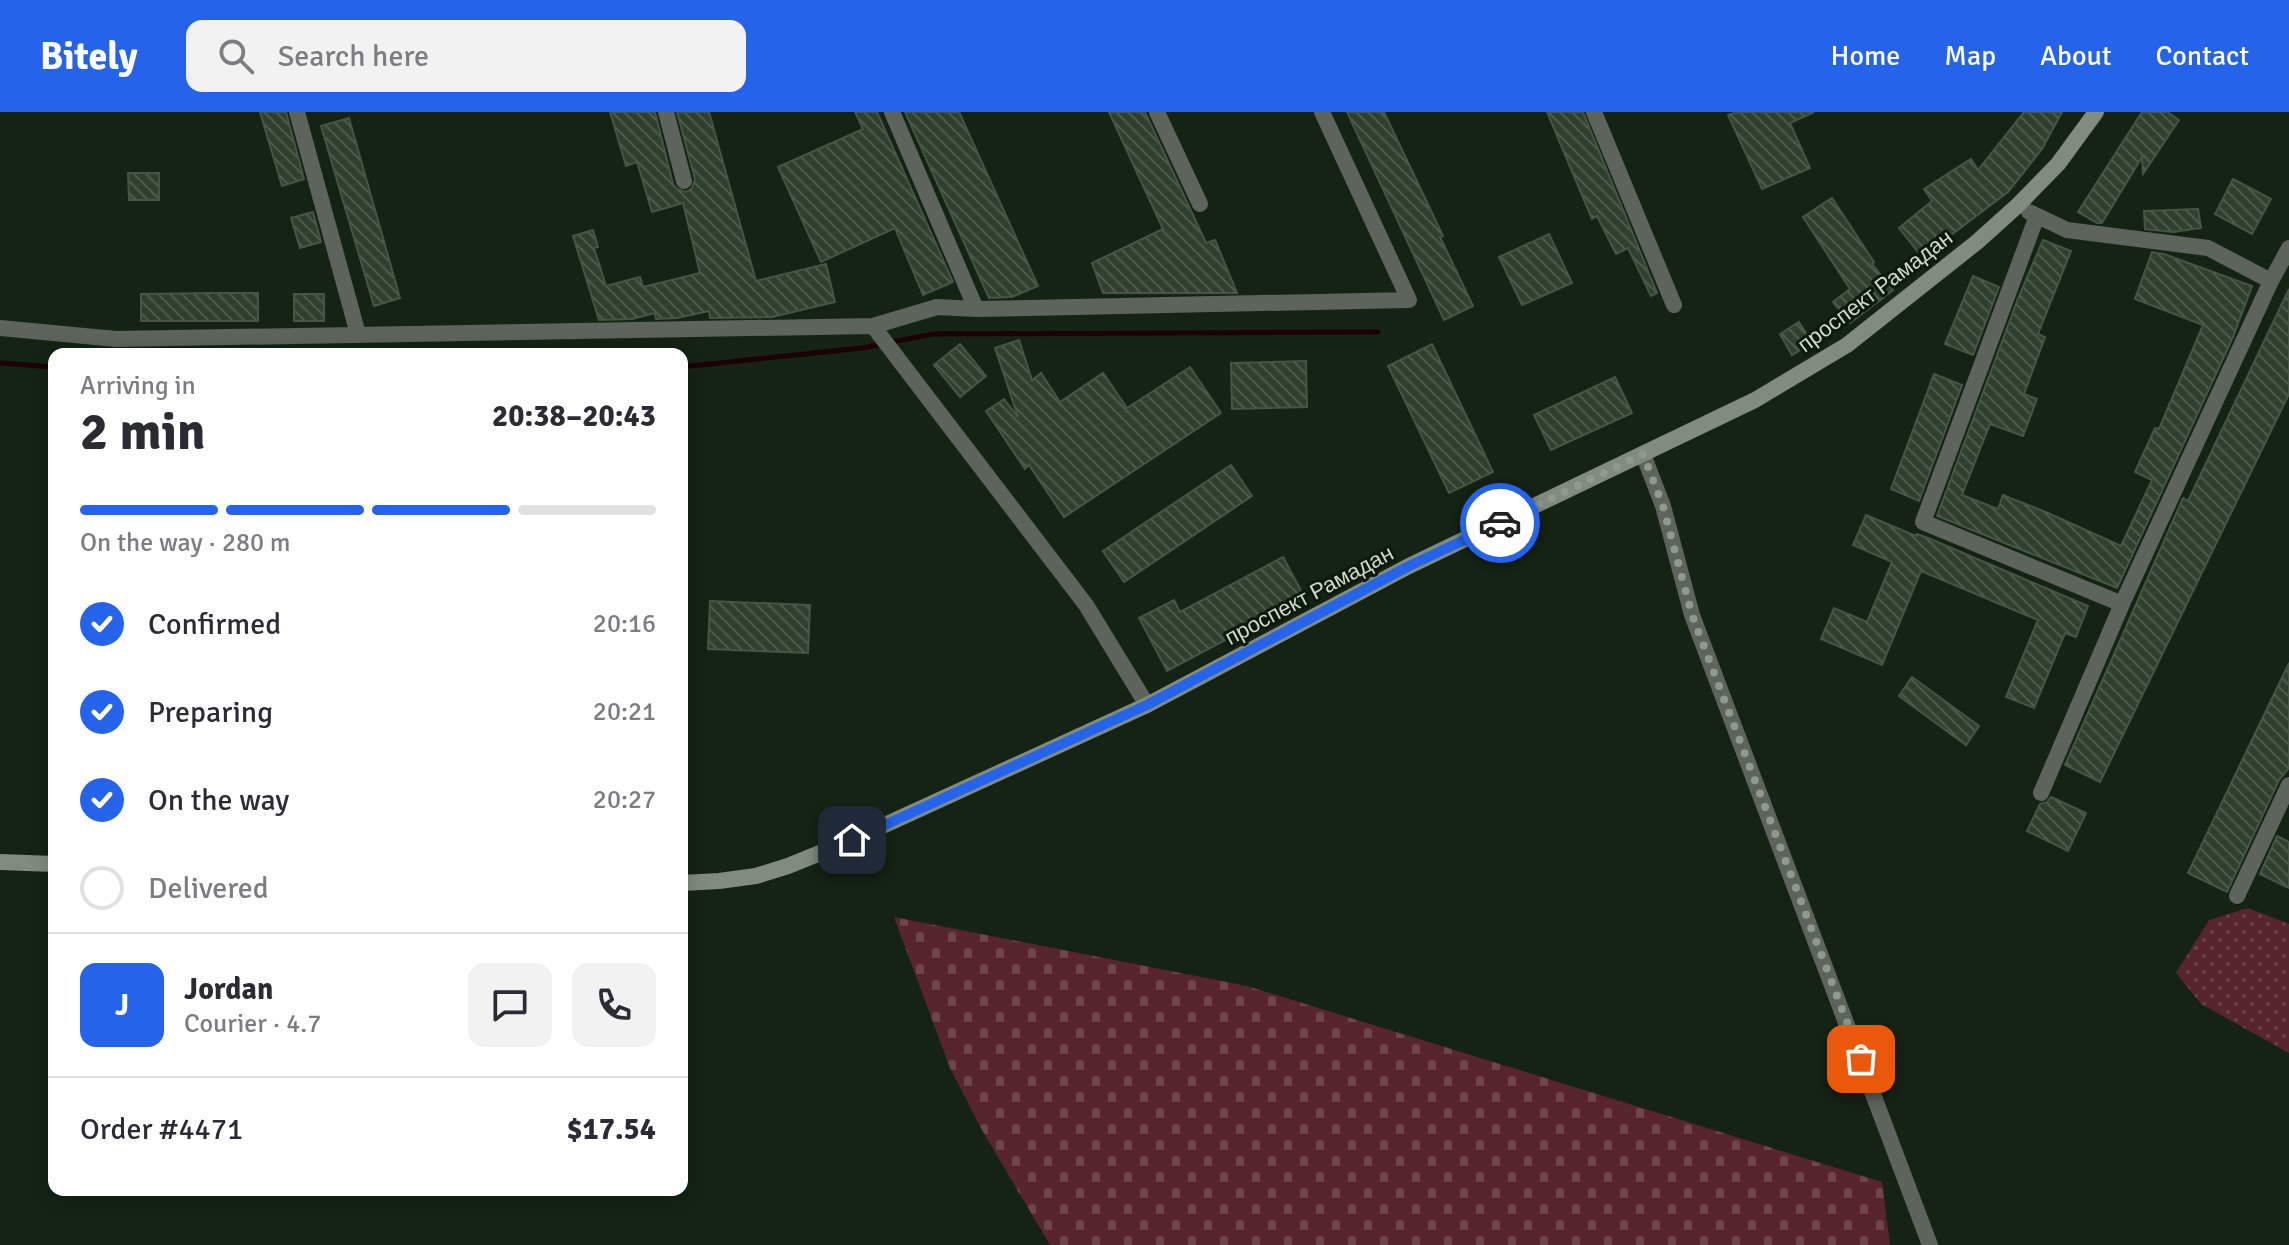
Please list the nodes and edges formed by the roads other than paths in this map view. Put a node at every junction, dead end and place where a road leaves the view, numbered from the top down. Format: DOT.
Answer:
graph roads {
  1 [pos="297,112"];
  2 [pos="666,112"];
  3 [pos="892,112"];
  4 [pos="1157,112"];
  5 [pos="1322,112"];
  6 [pos="1594,112"];
  7 [pos="2096,112"];
  8 [pos="684,181"];
  9 [pos="1200,204"];
  10 [pos="2017,206"];
  11 [pos="2037,216"];
  12 [pos="2289,248"];
  13 [pos="2271,281"];
  14 [pos="1674,305"];
  15 [pos="976,309"];
  16 [pos="0,328"];
  17 [pos="877,332"];
  18 [pos="358,334"];
  19 [pos="1643,454"];
  20 [pos="2122,604"];
  21 [pos="1147,705"];
  22 [pos="2289,785"];
  23 [pos="2041,793"];
  24 [pos="0,862"];
  25 [pos="48,864"];
  26 [pos="688,883"];
  27 [pos="2237,896"];
  28 [pos="1930,1245"];
  1 -- 18 [label="street"];
  2 -- 8 [label="street"];
  3 -- 15 [label="street"];
  4 -- 9 [label="street"];
  5 -- 15 [label="street"];
  6 -- 14 [label="street"];
  7 -- 10 [label="main road, проспект Рамадан"];
  10 -- 11 [label="street"];
  10 -- 19 [label="main road, проспект Рамадан"];
  11 -- 13 [label="street"];
  11 -- 20 [label="street"];
  12 -- 13 [label="street"];
  13 -- 20 [label="street"];
  15 -- 17 [label="street"];
  16 -- 18 [label="street"];
  17 -- 18 [label="street"];
  17 -- 21 [label="street"];
  19 -- 21 [label="main road, проспект Рамадан"];
  19 -- 28 [label="street"];
  20 -- 23 [label="street"];
  21 -- 26 [label="main road, проспект Рамадан"];
  22 -- 27 [label="street"];
  24 -- 25 [label="main road"];
}
